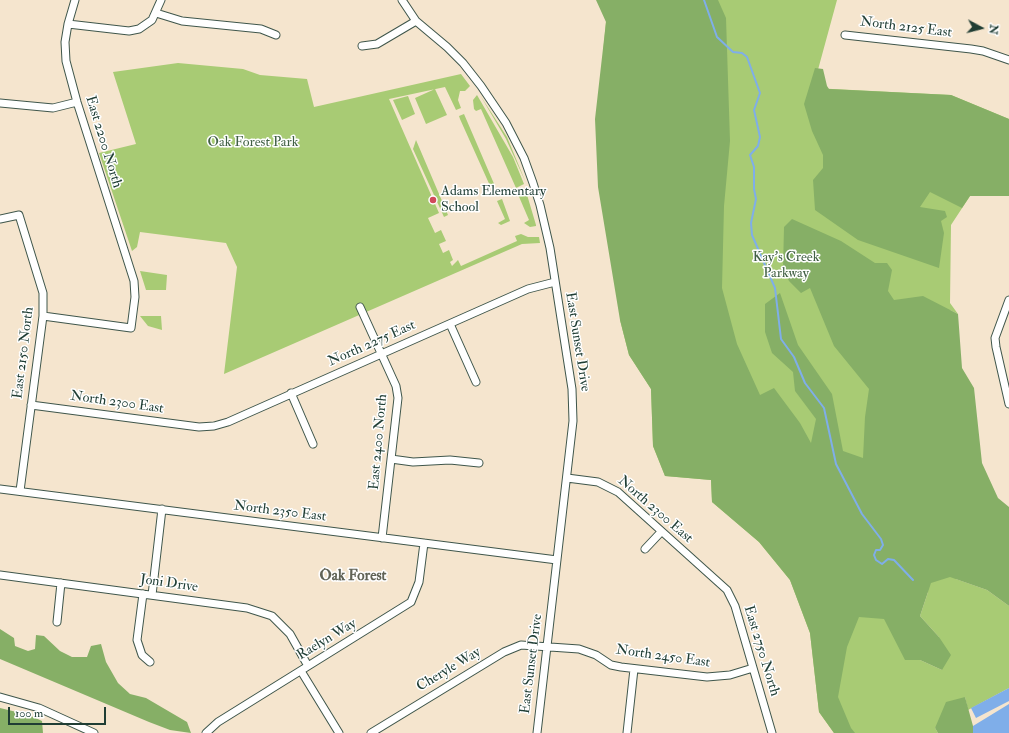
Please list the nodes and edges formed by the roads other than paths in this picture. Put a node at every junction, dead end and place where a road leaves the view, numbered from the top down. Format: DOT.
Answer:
graph roads {
  1 [pos="75,0"];
  2 [pos="402,0"];
  3 [pos="160,3"];
  4 [pos="156,13"];
  5 [pos="416,21"];
  6 [pos="68,24"];
  7 [pos="276,35"];
  8 [pos="845,35"];
  9 [pos="362,46"];
  10 [pos="1009,60"];
  11 [pos="76,102"];
  12 [pos="0,103"];
  13 [pos="0,219"];
  14 [pos="555,282"];
  15 [pos="1009,300"];
  16 [pos="360,307"];
  17 [pos="43,316"];
  18 [pos="450,324"];
  19 [pos="382,354"];
  20 [pos="476,382"];
  21 [pos="291,393"];
  22 [pos="31,404"];
  23 [pos="1009,404"];
  24 [pos="200,427"];
  25 [pos="313,444"];
  26 [pos="391,459"];
  27 [pos="479,463"];
  28 [pos="566,478"];
  29 [pos="0,489"];
  30 [pos="20,491"];
  31 [pos="162,510"];
  32 [pos="661,532"];
  33 [pos="382,538"];
  34 [pos="424,543"];
  35 [pos="645,550"];
  36 [pos="557,560"];
  37 [pos="0,575"];
  38 [pos="717,581"];
  39 [pos="61,583"];
  40 [pos="142,594"];
  41 [pos="152,595"];
  42 [pos="56,622"];
  43 [pos="547,646"];
  44 [pos="150,662"];
  45 [pos="308,666"];
  46 [pos="753,668"];
  47 [pos="634,669"];
  48 [pos="301,671"];
  49 [pos="0,697"];
  50 [pos="92,733"];
  51 [pos="206,733"];
  52 [pos="339,733"];
  53 [pos="370,733"];
  54 [pos="537,733"];
  55 [pos="627,733"];
  56 [pos="772,733"];
  1 -- 6 [label="street, East 2200 North"];
  2 -- 5 [label="street, East Sunset Drive"];
  3 -- 4 [label="street"];
  4 -- 6 [label="street"];
  4 -- 7 [label="street"];
  5 -- 9 [label="street"];
  5 -- 14 [label="street, East Sunset Drive"];
  6 -- 11 [label="street, East 2200 North"];
  8 -- 10 [label="street, North 2125 East"];
  11 -- 12 [label="street"];
  11 -- 17 [label="street, East 2200 North"];
  13 -- 17 [label="street, East 2150 North"];
  14 -- 18 [label="street, North 2275 East"];
  14 -- 28 [label="street, East Sunset Drive"];
  15 -- 23 [label="street"];
  16 -- 19 [label="street, East 2400 North"];
  17 -- 22 [label="street, East 2150 North"];
  18 -- 19 [label="street, North 2275 East"];
  18 -- 20 [label="street"];
  19 -- 21 [label="street, North 2275 East"];
  19 -- 26 [label="street, East 2400 North"];
  21 -- 24 [label="street, North 2275 East"];
  21 -- 25 [label="street"];
  22 -- 24 [label="street, North 2300 East"];
  22 -- 30 [label="street, East 2150 North"];
  26 -- 27 [label="street"];
  26 -- 33 [label="street, East 2400 North"];
  28 -- 32 [label="street, North 2300 East"];
  28 -- 36 [label="street, East Sunset Drive"];
  29 -- 30 [label="street, North 2350 East"];
  30 -- 31 [label="street, North 2350 East"];
  31 -- 33 [label="street, North 2350 East"];
  31 -- 41 [label="street"];
  32 -- 35 [label="street"];
  32 -- 38 [label="street, North 2300 East"];
  33 -- 34 [label="street, North 2350 East"];
  34 -- 36 [label="street, North 2350 East"];
  34 -- 45 [label="street, Raelyn Way"];
  36 -- 43 [label="street, East Sunset Drive"];
  37 -- 39 [label="street, Joni Drive"];
  38 -- 46 [label="street, East 2750 North"];
  39 -- 40 [label="street, Joni Drive"];
  39 -- 42 [label="street"];
  40 -- 41 [label="street, Joni Drive"];
  40 -- 44 [label="street"];
  41 -- 45 [label="street, Joni Drive"];
  43 -- 47 [label="street, North 2450 East"];
  43 -- 53 [label="street, Cheryle Way"];
  43 -- 54 [label="street, East Sunset Drive"];
  45 -- 48 [label="street, Raelyn Way"];
  46 -- 47 [label="street, North 2450 East"];
  46 -- 56 [label="street, East 2750 North"];
  47 -- 55 [label="street"];
  48 -- 51 [label="street, Raelyn Way"];
  48 -- 52 [label="street"];
  49 -- 50 [label="street"];
}
